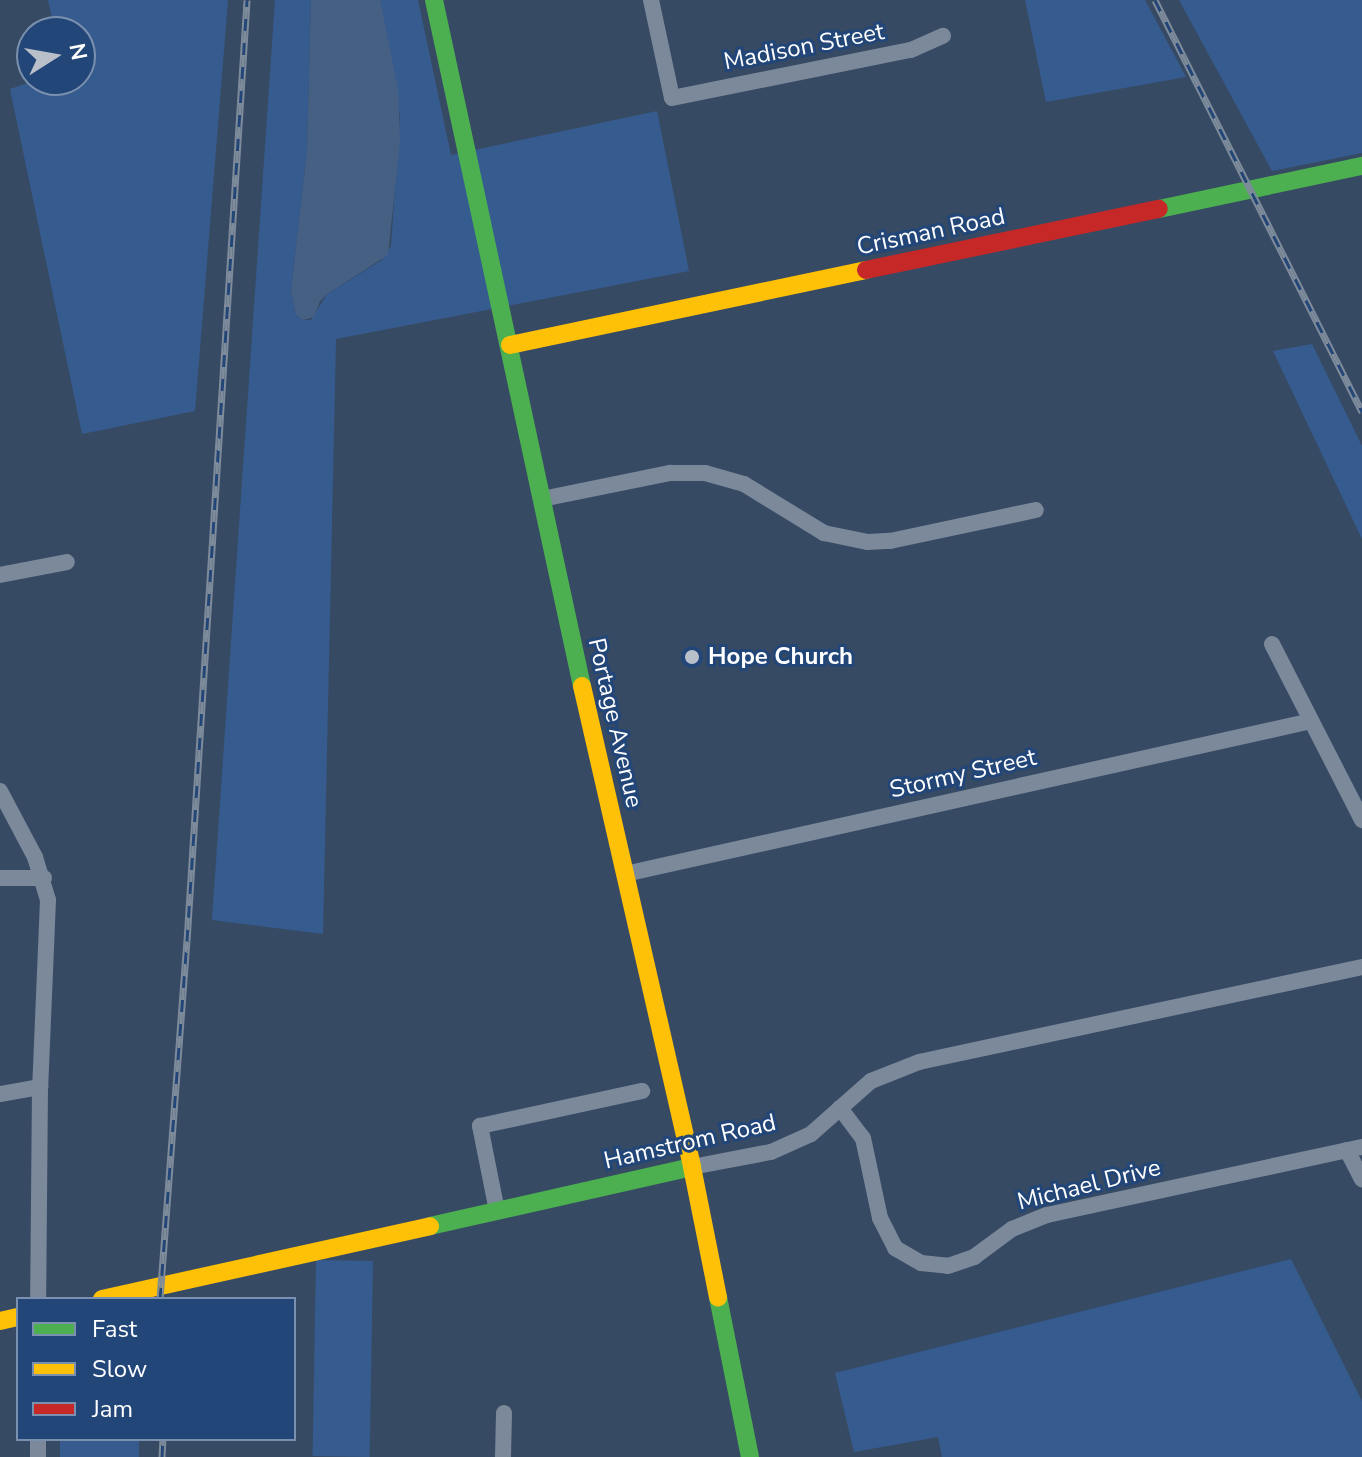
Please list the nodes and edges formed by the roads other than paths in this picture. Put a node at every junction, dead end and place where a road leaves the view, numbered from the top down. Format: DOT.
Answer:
graph roads {
  1 [pos="434,0"];
  2 [pos="651,0"];
  3 [pos="943,36"];
  4 [pos="1362,166"];
  5 [pos="510,345"];
  6 [pos="542,499"];
  7 [pos="1036,510"];
  8 [pos="67,562"];
  9 [pos="0,575"];
  10 [pos="1272,644"];
  11 [pos="1311,721"];
  12 [pos="0,791"];
  13 [pos="1362,820"];
  14 [pos="625,874"];
  15 [pos="0,878"];
  16 [pos="44,878"];
  17 [pos="1362,967"];
  18 [pos="40,1087"];
  19 [pos="642,1091"];
  20 [pos="0,1094"];
  21 [pos="840,1108"];
  22 [pos="1355,1148"];
  23 [pos="692,1167"];
  24 [pos="1362,1179"];
  25 [pos="497,1211"];
  26 [pos="38,1297"];
  27 [pos="111,1297"];
  28 [pos="504,1413"];
  29 [pos="503,1457"];
  30 [pos="750,1457"];
  1 -- 5 [label="street, Portage Avenue"];
  2 -- 3 [label="street, Madison Street"];
  4 -- 5 [label="street, Crisman Road"];
  5 -- 6 [label="street, Portage Avenue"];
  6 -- 7 [label="street"];
  6 -- 14 [label="street, Portage Avenue"];
  8 -- 9 [label="street"];
  10 -- 11 [label="street"];
  11 -- 13 [label="street"];
  11 -- 14 [label="street, Stormy Street"];
  12 -- 16 [label="street"];
  14 -- 23 [label="street, Portage Avenue"];
  15 -- 16 [label="street"];
  16 -- 18 [label="street"];
  17 -- 21 [label="street, Hamstrom Road"];
  18 -- 20 [label="street"];
  18 -- 26 [label="street"];
  19 -- 25 [label="street"];
  21 -- 22 [label="street, Michael Drive"];
  21 -- 23 [label="street, Hamstrom Road"];
  22 -- 24 [label="street"];
  23 -- 25 [label="street, Hamstrom Road"];
  23 -- 30 [label="street, Portage Avenue"];
  25 -- 27 [label="street, Hamstrom Road"];
  28 -- 29 [label="street"];
}
